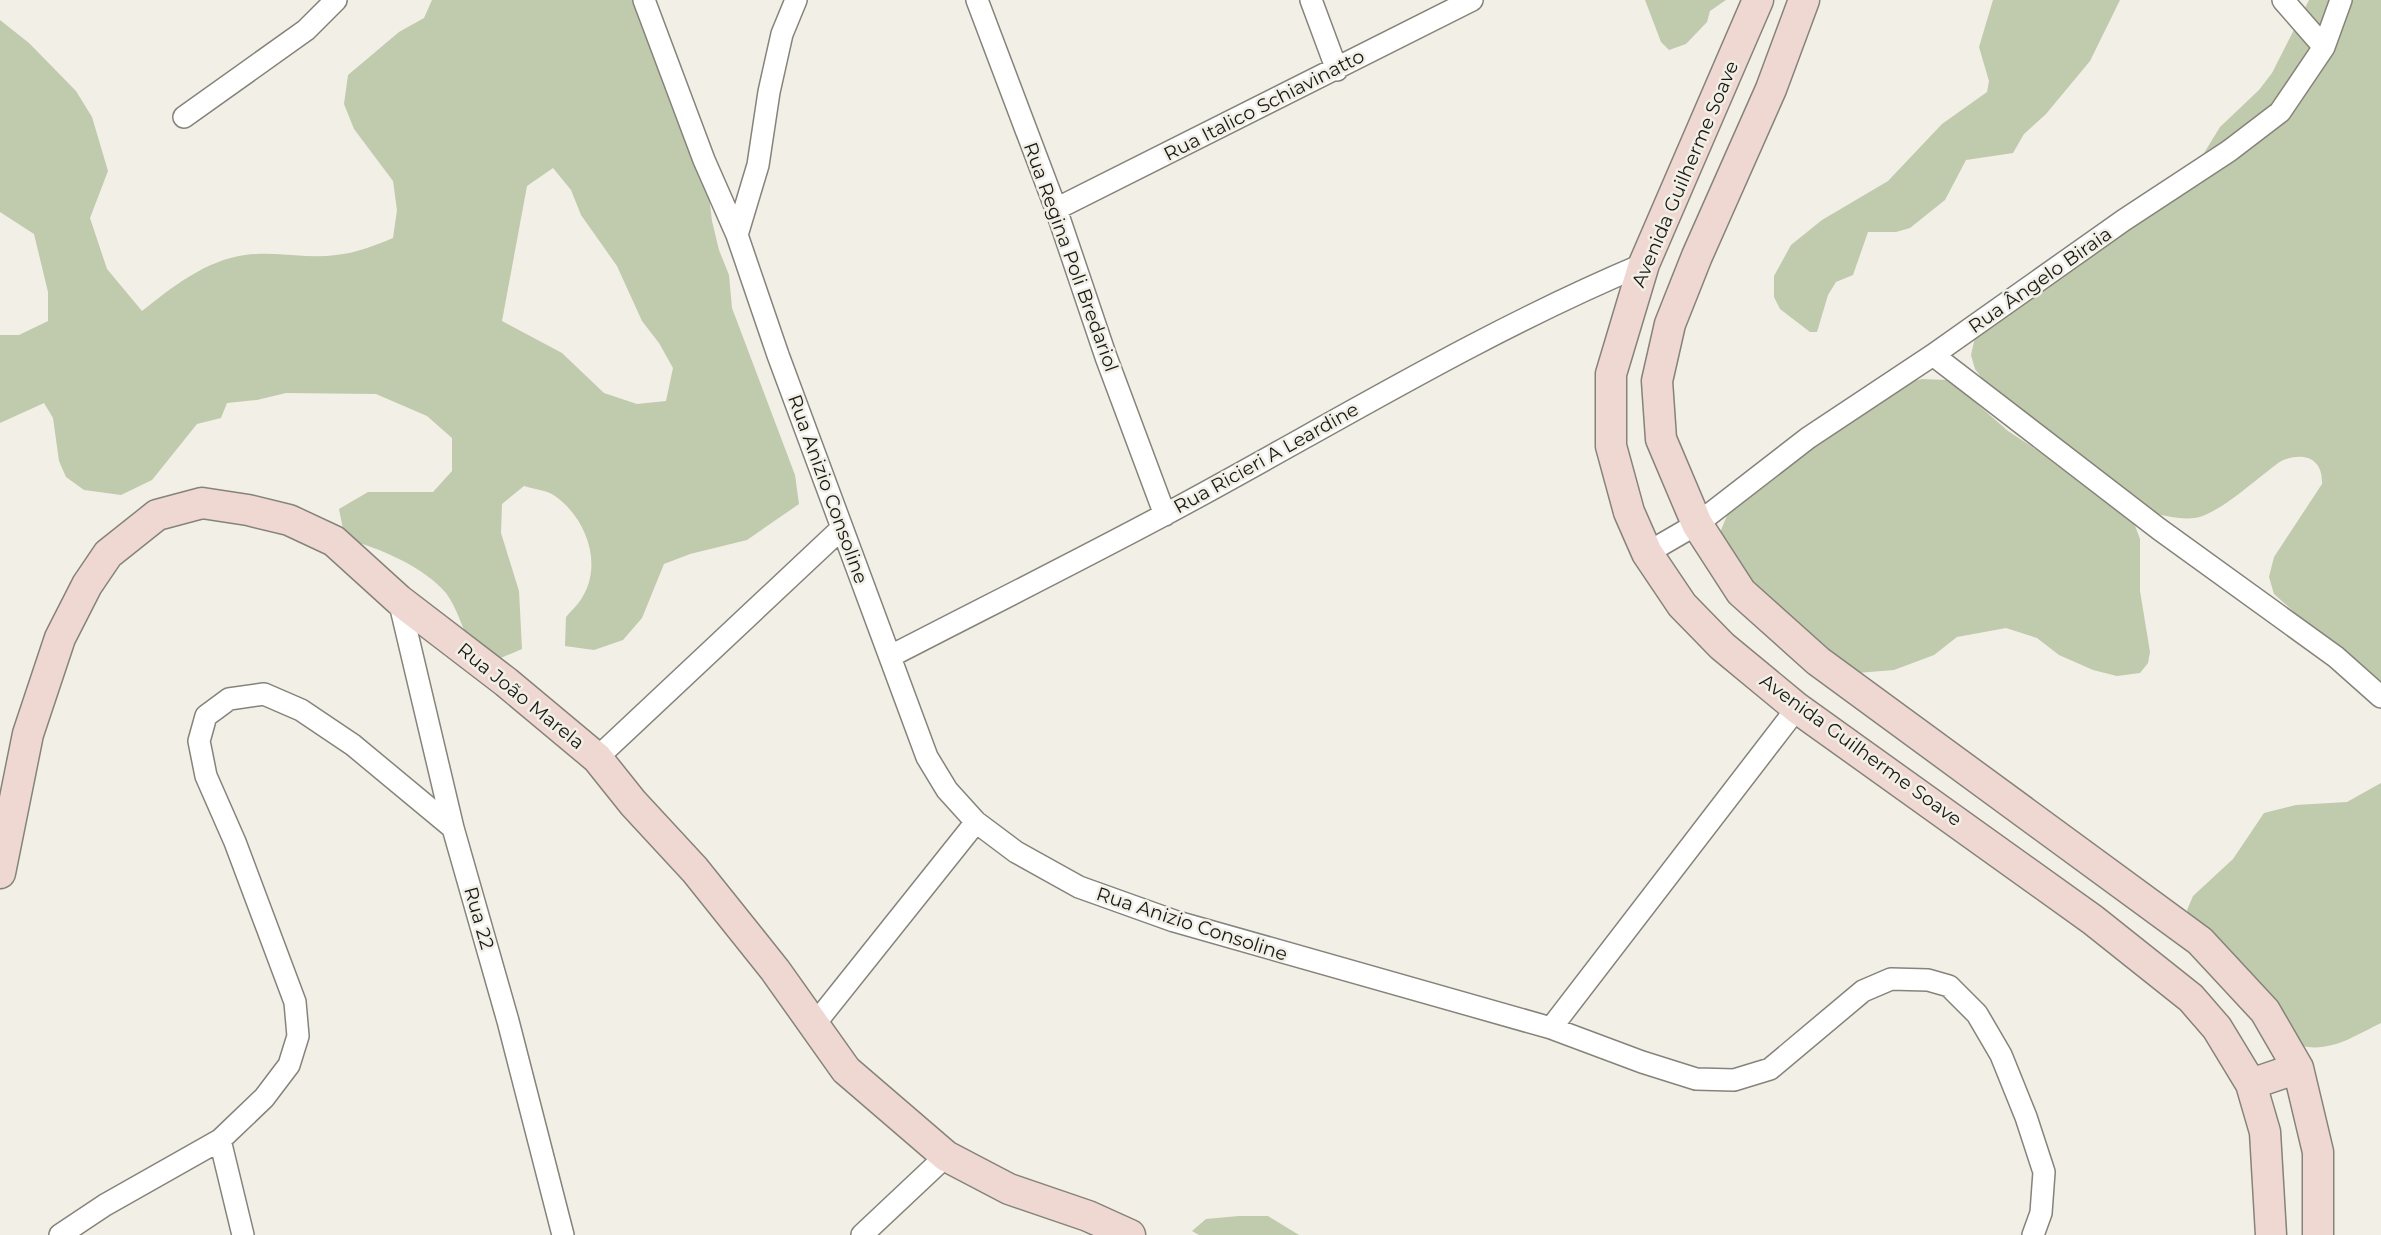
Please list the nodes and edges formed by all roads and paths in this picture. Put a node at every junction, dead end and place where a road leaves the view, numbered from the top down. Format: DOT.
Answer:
graph roads {
  1 [pos="336,0"];
  2 [pos="644,0"];
  3 [pos="796,0"];
  4 [pos="977,0"];
  5 [pos="1311,0"];
  6 [pos="1472,0"];
  7 [pos="1758,0"];
  8 [pos="1804,0"];
  9 [pos="2283,0"];
  10 [pos="2341,0"];
  11 [pos="2325,47"];
  12 [pos="1337,70"];
  13 [pos="184,117"];
  14 [pos="1056,209"];
  15 [pos="737,235"];
  16 [pos="1644,264"];
  17 [pos="1933,355"];
  18 [pos="1165,515"];
  19 [pos="1697,524"];
  20 [pos="842,528"];
  21 [pos="1647,553"];
  22 [pos="399,600"];
  23 [pos="891,656"];
  24 [pos="2381,697"];
  25 [pos="1797,708"];
  26 [pos="597,758"];
  27 [pos="976,822"];
  28 [pos="453,828"];
  29 [pos="0,873"];
  30 [pos="814,1025"];
  31 [pos="1551,1028"];
  32 [pos="2298,1068"];
  33 [pos="2251,1084"];
  34 [pos="220,1140"];
  35 [pos="946,1156"];
  36 [pos="236,1212"];
  37 [pos="60,1235"];
  38 [pos="227,1235"];
  39 [pos="243,1235"];
  40 [pos="563,1235"];
  41 [pos="862,1235"];
  42 [pos="1130,1235"];
  43 [pos="2034,1235"];
  44 [pos="2271,1235"];
  45 [pos="2318,1235"];
  1 -- 13 [label="street"];
  2 -- 15 [label="street, Rua Anizio Consoline"];
  3 -- 15 [label="street"];
  4 -- 14 [label="street, Rua Regina Poli Bredariol"];
  5 -- 12 [label="street"];
  6 -- 12 [label="street, Rua Italico Schiavinatto"];
  7 -- 16 [label="street, Avenida Guilherme Soave"];
  8 -- 19 [label="street"];
  9 -- 11 [label="street"];
  10 -- 11 [label="street, Rua Ângelo Biraia"];
  11 -- 17 [label="street, Rua Ângelo Biraia"];
  12 -- 14 [label="street, Rua Italico Schiavinatto"];
  14 -- 18 [label="street, Rua Regina Poli Bredariol"];
  15 -- 20 [label="street, Rua Anizio Consoline"];
  16 -- 18 [label="street, Rua Ricieri A Leardine"];
  16 -- 21 [label="street, Avenida Guilherme Soave"];
  17 -- 19 [label="street, Rua Ângelo Biraia"];
  17 -- 24 [label="street"];
  18 -- 23 [label="street, Rua Ricieri A Leardine"];
  19 -- 21 [label="street, Rua Ângelo Biraia"];
  19 -- 32 [label="street"];
  20 -- 23 [label="street, Rua Anizio Consoline"];
  20 -- 26 [label="street"];
  21 -- 25 [label="street, Avenida Guilherme Soave"];
  22 -- 26 [label="street, Rua João Marela"];
  22 -- 28 [label="street, Rua 22"];
  22 -- 29 [label="street, Rua João Marela"];
  23 -- 27 [label="street, Rua Anizio Consoline"];
  25 -- 31 [label="street"];
  25 -- 33 [label="street, Avenida Guilherme Soave"];
  26 -- 30 [label="street, Rua João Marela"];
  27 -- 30 [label="street"];
  27 -- 31 [label="street, Rua Anizio Consoline"];
  28 -- 34 [label="street"];
  28 -- 40 [label="street, Rua 22"];
  30 -- 35 [label="street, Rua João Marela"];
  31 -- 43 [label="street, Rua Anizio Consoline"];
  32 -- 33 [label="street"];
  32 -- 45 [label="street"];
  33 -- 44 [label="street, Avenida Guilherme Soave"];
  34 -- 36 [label="street"];
  34 -- 37 [label="street"];
  35 -- 41 [label="street"];
  35 -- 42 [label="street, Rua João Marela"];
  36 -- 38 [label="street"];
  36 -- 39 [label="street"];
}
